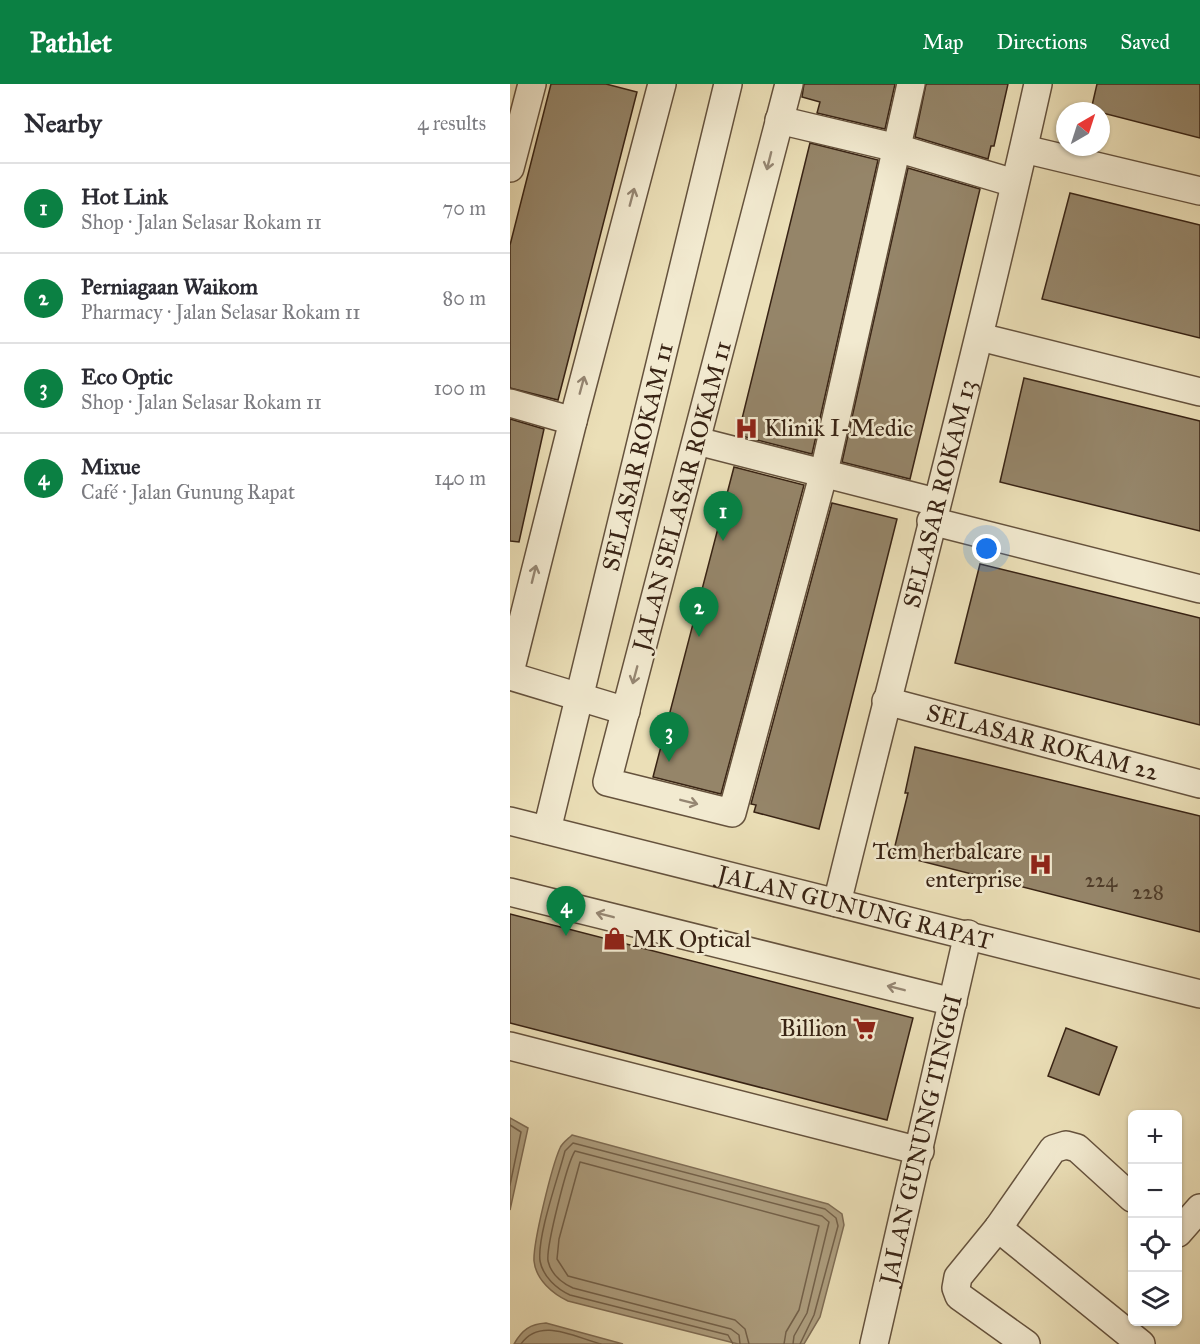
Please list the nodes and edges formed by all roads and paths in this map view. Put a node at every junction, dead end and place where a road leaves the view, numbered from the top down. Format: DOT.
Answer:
graph roads {
  1 [pos="532,84"];
  2 [pos="728,84"];
  3 [pos="789,84"];
  4 [pos="911,84"];
  5 [pos="1038,84"];
  6 [pos="658,85"];
  7 [pos="780,120"];
  8 [pos="897,148"];
  9 [pos="1024,149"];
  10 [pos="510,168"];
  11 [pos="1014,183"];
  12 [pos="1200,191"];
  13 [pos="980,337"];
  14 [pos="1200,392"];
  15 [pos="510,403"];
  16 [pos="573,421"];
  17 [pos="698,441"];
  18 [pos="824,472"];
  19 [pos="934,511"];
  20 [pos="1200,589"];
  21 [pos="510,674"];
  22 [pos="579,698"];
  23 [pos="886,701"];
  24 [pos="626,711"];
  25 [pos="1200,784"];
  26 [pos="510,821"];
  27 [pos="547,830"];
  28 [pos="510,892"];
  29 [pos="837,903"];
  30 [pos="968,934"];
  31 [pos="1200,994"];
  32 [pos="953,1002"];
  33 [pos="510,1046"];
  34 [pos="920,1152"];
  35 [pos="1128,1194"];
  36 [pos="1200,1208"];
  37 [pos="998,1228"];
  38 [pos="1182,1228"];
  39 [pos="874,1344"];
  40 [pos="1026,1344"];
  41 [pos="1141,1344"];
  1 -- 10 [label="street"];
  2 -- 22 [label="street, SELASAR ROKAM 11"];
  3 -- 7 [label="street, JALAN SELASAR ROKAM 11"];
  4 -- 8 [label="street"];
  5 -- 9 [label="street, SELASAR ROKAM 13"];
  16 -- 6 [label="street, one-way"];
  7 -- 8 [label="street"];
  7 -- 17 [label="street, JALAN SELASAR ROKAM 11, one-way"];
  8 -- 11 [label="street"];
  8 -- 18 [label="street"];
  9 -- 11 [label="street, SELASAR ROKAM 13"];
  9 -- 12 [label="street"];
  11 -- 13 [label="street, SELASAR ROKAM 13"];
  13 -- 14 [label="street"];
  13 -- 19 [label="street, SELASAR ROKAM 13"];
  15 -- 16 [label="street"];
  21 -- 16 [label="street, one-way"];
  17 -- 18 [label="street"];
  17 -- 24 [label="street, JALAN SELASAR ROKAM 11, one-way"];
  18 -- 19 [label="street"];
  24 -- 18 [label="street, JALAN SELASAR ROKAM 11, one-way"];
  19 -- 20 [label="street"];
  19 -- 23 [label="street, SELASAR ROKAM 13"];
  21 -- 22 [label="street"];
  22 -- 24 [label="street"];
  22 -- 27 [label="street, SELASAR ROKAM 11"];
  23 -- 25 [label="street, SELASAR ROKAM 22"];
  23 -- 29 [label="street, SELASAR ROKAM 13"];
  26 -- 27 [label="street, JALAN GUNUNG RAPAT"];
  27 -- 29 [label="street, JALAN GUNUNG RAPAT"];
  32 -- 28 [label="street, one-way"];
  29 -- 30 [label="street, JALAN GUNUNG RAPAT"];
  30 -- 31 [label="street, JALAN GUNUNG RAPAT"];
  30 -- 32 [label="street, JALAN GUNUNG TINGGI"];
  32 -- 34 [label="street, JALAN GUNUNG TINGGI"];
  33 -- 34 [label="street"];
  34 -- 39 [label="street, JALAN GUNUNG TINGGI"];
  35 -- 37 [label="street"];
  36 -- 38 [label="street"];
  37 -- 40 [label="street"];
  37 -- 41 [label="street"];
}
